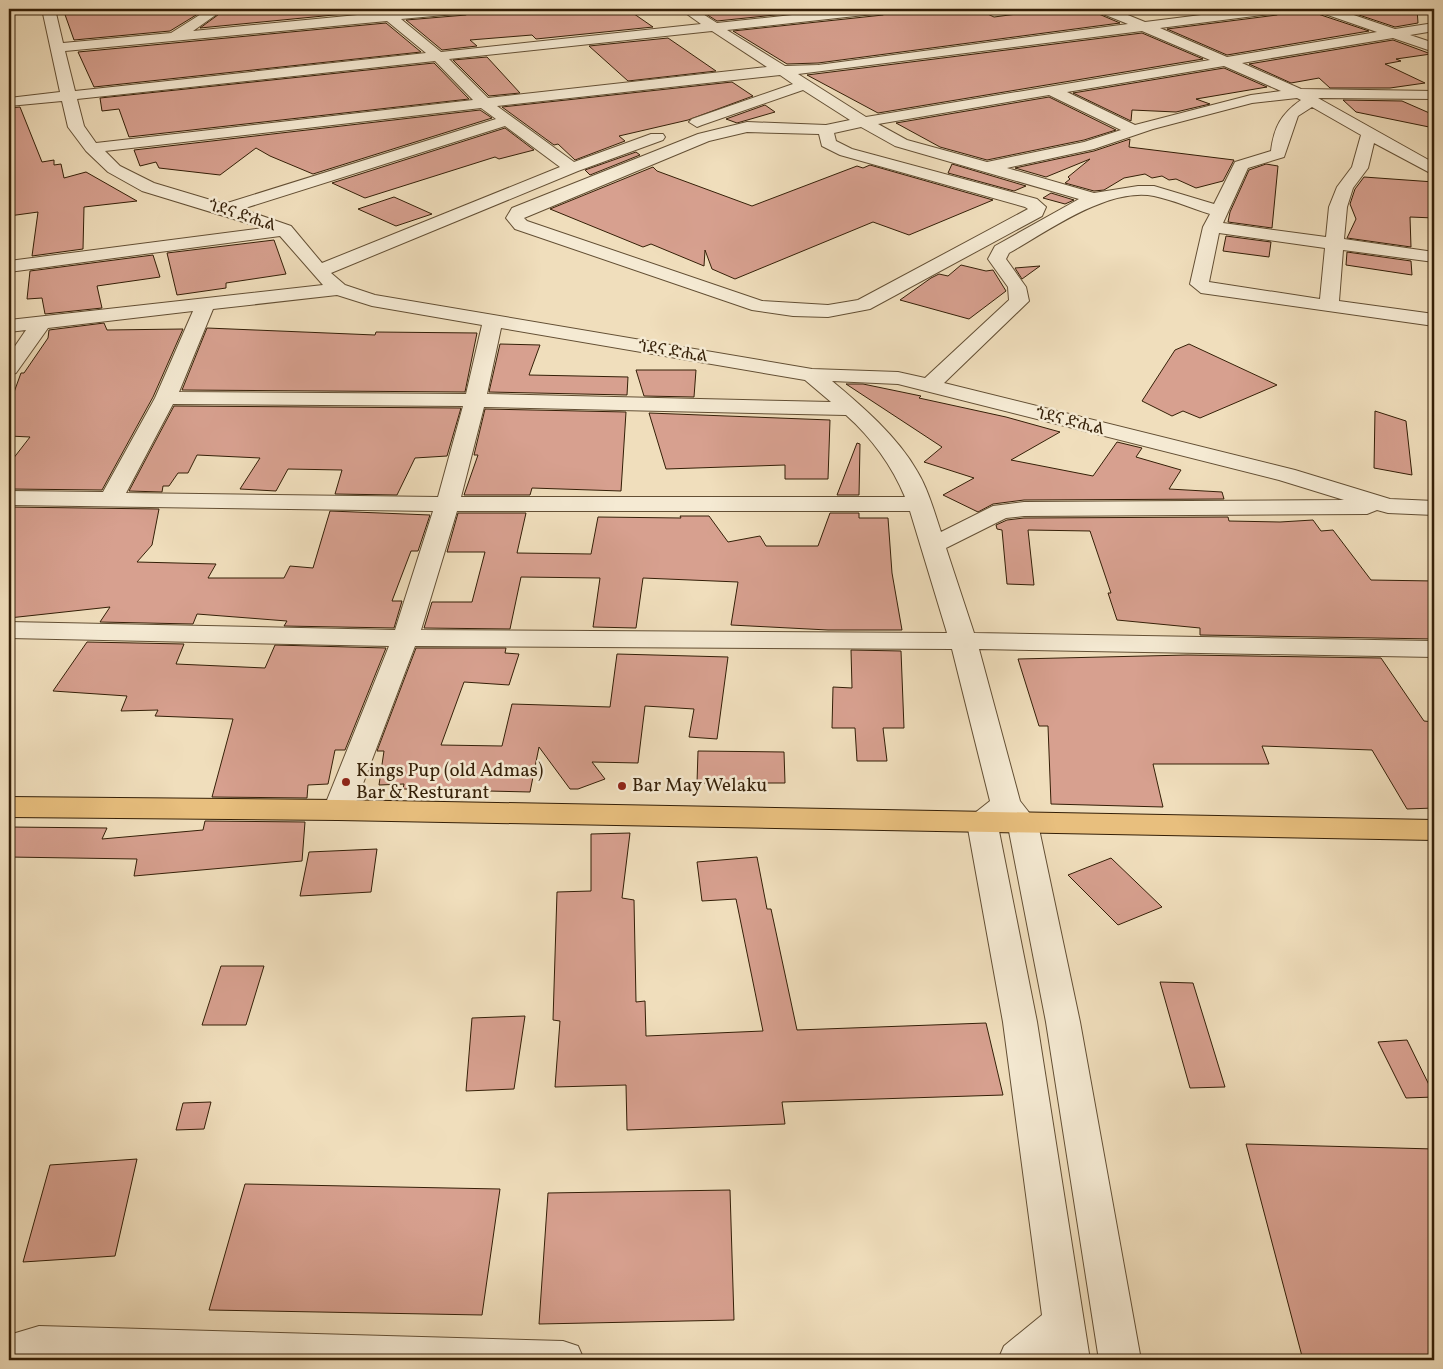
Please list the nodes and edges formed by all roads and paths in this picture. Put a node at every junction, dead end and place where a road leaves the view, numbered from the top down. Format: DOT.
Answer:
graph roads {
  1 [pos="48,9"];
  2 [pos="217,9"];
  3 [pos="466,9"];
  4 [pos="686,9"];
  5 [pos="883,9"];
  6 [pos="1103,9"];
  7 [pos="1277,9"];
  8 [pos="1324,9"];
  9 [pos="387,12"];
  10 [pos="714,27"];
  11 [pos="1434,27"];
  12 [pos="1146,28"];
  13 [pos="1393,34"];
  14 [pos="172,38"];
  15 [pos="57,48"];
  16 [pos="1434,48"];
  17 [pos="438,56"];
  18 [pos="1228,62"];
  19 [pos="787,72"];
  20 [pos="806,84"];
  21 [pos="1052,91"];
  22 [pos="1434,95"];
  23 [pos="68,96"];
  24 [pos="1306,97"];
  25 [pos="9,102"];
  26 [pos="485,104"];
  27 [pos="505,121"];
  28 [pos="864,122"];
  29 [pos="826,130"];
  30 [pos="1134,130"];
  31 [pos="1369,133"];
  32 [pos="92,148"];
  33 [pos="990,167"];
  34 [pos="572,168"];
  35 [pos="1434,170"];
  36 [pos="1094,198"];
  37 [pos="224,209"];
  38 [pos="1216,219"];
  39 [pos="285,230"];
  40 [pos="1335,244"];
  41 [pos="1434,257"];
  42 [pos="9,267"];
  43 [pos="319,271"];
  44 [pos="338,288"];
  45 [pos="205,305"];
  46 [pos="1329,306"];
  47 [pos="1434,320"];
  48 [pos="493,321"];
  49 [pos="42,323"];
  50 [pos="9,326"];
  51 [pos="9,369"];
  52 [pos="812,375"];
  53 [pos="930,385"];
  54 [pos="166,398"];
  55 [pos="476,400"];
  56 [pos="852,409"];
  57 [pos="9,498"];
  58 [pos="110,499"];
  59 [pos="447,504"];
  60 [pos="920,504"];
  61 [pos="1388,506"];
  62 [pos="1434,508"];
  63 [pos="934,546"];
  64 [pos="9,630"];
  65 [pos="405,638"];
  66 [pos="964,641"];
  67 [pos="1434,649"];
  68 [pos="9,807"];
  69 [pos="338,810"];
  70 [pos="1004,817"];
  71 [pos="1434,830"];
  72 [pos="1066,1341"];
  73 [pos="9,1354"];
  74 [pos="563,1360"];
  75 [pos="1019,1360"];
  76 [pos="1120,1360"];
  1 -- 15 [label="street, ጎደና ድሒል"];
  2 -- 14 [label="street"];
  3 -- 9 [label="street"];
  4 -- 10 [label="street"];
  5 -- 10 [label="street"];
  6 -- 12 [label="street"];
  7 -- 12 [label="street"];
  8 -- 13 [label="street"];
  9 -- 14 [label="street"];
  9 -- 17 [label="street"];
  10 -- 17 [label="street"];
  10 -- 19 [label="street"];
  11 -- 13 [label="street"];
  12 -- 18 [label="street"];
  12 -- 19 [label="street"];
  13 -- 16 [label="street"];
  13 -- 18 [label="street"];
  14 -- 15 [label="street"];
  15 -- 23 [label="street, ጎደና ድሒል"];
  17 -- 23 [label="street"];
  17 -- 26 [label="street"];
  18 -- 21 [label="street"];
  18 -- 24 [label="street"];
  19 -- 20 [label="street"];
  19 -- 26 [label="street"];
  20 -- 28 [label="street"];
  20 -- 34 [label="street"];
  21 -- 28 [label="street"];
  21 -- 30 [label="street"];
  22 -- 24 [label="street"];
  23 -- 25 [label="street"];
  23 -- 32 [label="street, ጎደና ድሒል"];
  24 -- 30 [label="street"];
  24 -- 31 [label="street"];
  24 -- 38 [label="street"];
  26 -- 27 [label="street"];
  26 -- 32 [label="street"];
  27 -- 34 [label="street"];
  27 -- 37 [label="street"];
  28 -- 29 [label="street"];
  28 -- 33 [label="street"];
  29 -- 29 [label="street"];
  30 -- 33 [label="street"];
  31 -- 35 [label="street"];
  31 -- 40 [label="street"];
  32 -- 37 [label="street, ጎደና ድሒል"];
  33 -- 36 [label="street"];
  34 -- 43 [label="street"];
  36 -- 38 [label="street"];
  36 -- 53 [label="street"];
  37 -- 39 [label="street, ጎደና ድሒል"];
  38 -- 40 [label="street"];
  38 -- 46 [label="street"];
  39 -- 42 [label="street"];
  39 -- 43 [label="street, ጎደና ድሒል"];
  40 -- 41 [label="street"];
  40 -- 46 [label="street"];
  43 -- 44 [label="street, ጎደና ድሒል"];
  44 -- 45 [label="street"];
  44 -- 48 [label="street, ጎደና ድሒል"];
  45 -- 49 [label="street"];
  45 -- 54 [label="street"];
  46 -- 47 [label="street"];
  48 -- 52 [label="street, ጎደና ድሒል"];
  48 -- 55 [label="street"];
  49 -- 50 [label="street"];
  49 -- 51 [label="street"];
  52 -- 53 [label="street, ጎደና ድሒል"];
  52 -- 56 [label="street"];
  53 -- 61 [label="street, ጎደና ድሒል"];
  54 -- 55 [label="street"];
  54 -- 58 [label="street"];
  55 -- 56 [label="street"];
  55 -- 59 [label="street"];
  56 -- 60 [label="street"];
  57 -- 58 [label="street"];
  58 -- 59 [label="street"];
  59 -- 60 [label="street"];
  59 -- 65 [label="street"];
  60 -- 63 [label="street"];
  61 -- 62 [label="street, ጎደና ድሒል"];
  61 -- 63 [label="street"];
  63 -- 66 [label="street"];
  64 -- 65 [label="street"];
  65 -- 66 [label="street"];
  65 -- 69 [label="street"];
  66 -- 67 [label="street"];
  66 -- 70 [label="street"];
  68 -- 69 [label="main road"];
  69 -- 70 [label="main road"];
  70 -- 71 [label="main road"];
  70 -- 72 [label="street"];
  70 -- 76 [label="street"];
  72 -- 75 [label="street"];
  73 -- 74 [label="street"];
}
